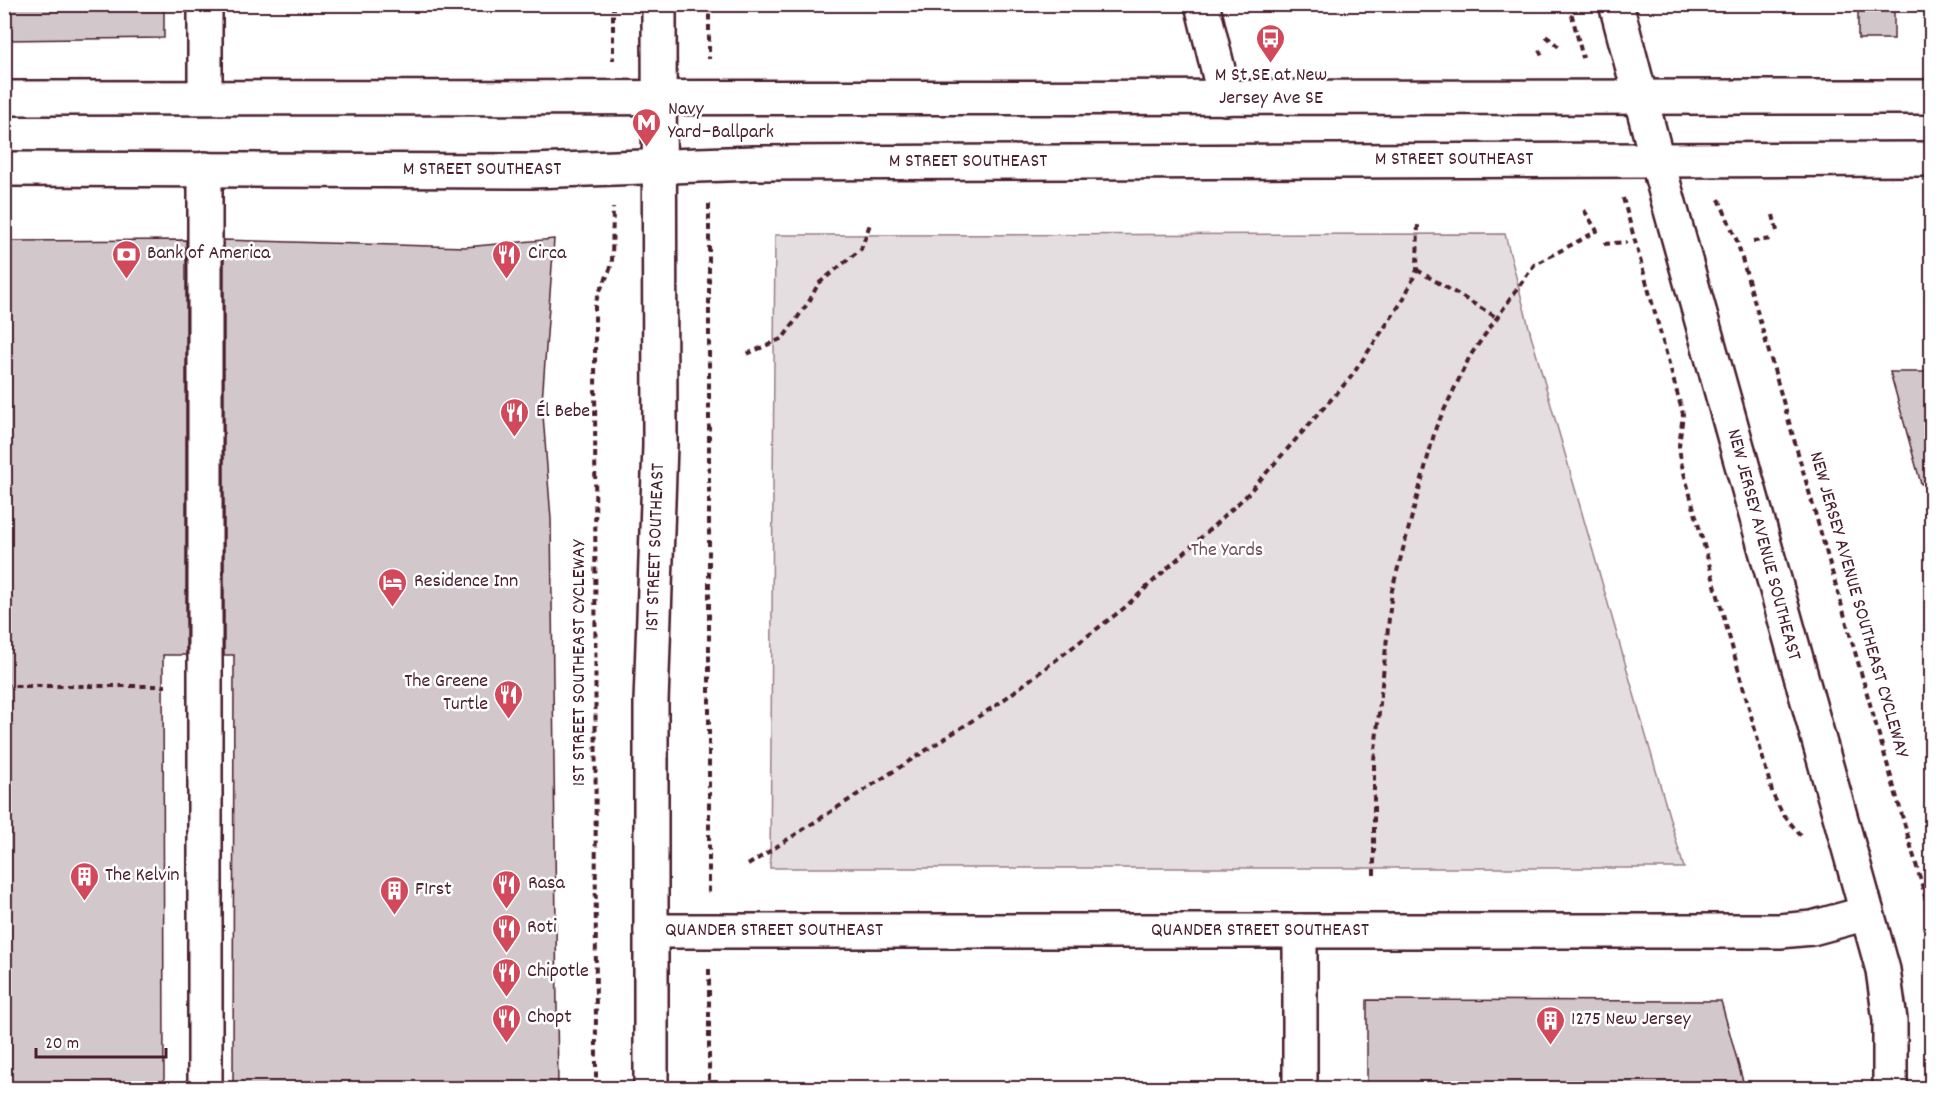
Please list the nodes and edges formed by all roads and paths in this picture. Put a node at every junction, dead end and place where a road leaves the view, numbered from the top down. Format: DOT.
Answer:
graph roads {
  1 [pos="205,4"];
  2 [pos="613,4"];
  3 [pos="659,4"];
  4 [pos="709,4"];
  5 [pos="1202,4"];
  6 [pos="1569,4"];
  7 [pos="1616,4"];
  8 [pos="613,24"];
  9 [pos="709,24"];
  10 [pos="1546,36"];
  11 [pos="1580,46"];
  12 [pos="1559,47"];
  13 [pos="659,97"];
  14 [pos="1932,97"];
  15 [pos="4,98"];
  16 [pos="205,98"];
  17 [pos="1225,98"];
  18 [pos="1640,98"];
  19 [pos="1932,159"];
  20 [pos="1657,160"];
  21 [pos="659,165"];
  22 [pos="4,169"];
  23 [pos="205,170"];
  24 [pos="1584,210"];
  25 [pos="1773,214"];
  26 [pos="1418,223"];
  27 [pos="870,224"];
  28 [pos="1777,231"];
  29 [pos="1773,238"];
  30 [pos="613,241"];
  31 [pos="1753,241"];
  32 [pos="1627,242"];
  33 [pos="1636,242"];
  34 [pos="1737,242"];
  35 [pos="709,243"];
  36 [pos="1604,244"];
  37 [pos="1417,270"];
  38 [pos="1496,317"];
  39 [pos="747,354"];
  40 [pos="4,686"];
  41 [pos="205,686"];
  42 [pos="1804,841"];
  43 [pos="748,865"];
  44 [pos="1374,875"];
  45 [pos="709,883"];
  46 [pos="1867,912"];
  47 [pos="651,931"];
  48 [pos="1300,931"];
  49 [pos="709,971"];
  50 [pos="1930,1006"];
  51 [pos="205,1089"];
  52 [pos="596,1089"];
  53 [pos="651,1089"];
  54 [pos="709,1089"];
  55 [pos="1300,1089"];
  56 [pos="1890,1089"];
  1 -- 16 [label="main road"];
  2 -- 8 [label="path"];
  3 -- 13 [label="main road, 1ST STREET SOUTHEAST"];
  4 -- 9 [label="path"];
  5 -- 17 [label="main road"];
  6 -- 11 [label="path"];
  7 -- 18 [label="main road, NEW JERSEY AVENUE SOUTHEAST"];
  10 -- 12 [label="path"];
  13 -- 16 [label="main road"];
  13 -- 17 [label="main road"];
  13 -- 21 [label="main road, 1ST STREET SOUTHEAST"];
  14 -- 18 [label="main road"];
  15 -- 16 [label="main road"];
  17 -- 18 [label="main road"];
  18 -- 20 [label="main road, NEW JERSEY AVENUE SOUTHEAST"];
  19 -- 20 [label="main road, M STREET SOUTHEAST"];
  20 -- 21 [label="main road, M STREET SOUTHEAST"];
  20 -- 46 [label="main road, NEW JERSEY AVENUE SOUTHEAST"];
  21 -- 23 [label="main road, M STREET SOUTHEAST"];
  21 -- 47 [label="main road, 1ST STREET SOUTHEAST"];
  22 -- 23 [label="main road, M STREET SOUTHEAST"];
  23 -- 41 [label="main road"];
  24 -- 38 [label="path"];
  25 -- 28 [label="path"];
  26 -- 37 [label="path"];
  27 -- 39 [label="path"];
  29 -- 31 [label="path"];
  30 -- 52 [label="path, 1ST STREET SOUTHEAST CYCLEWAY"];
  32 -- 36 [label="path"];
  33 -- 42 [label="path"];
  34 -- 50 [label="path, NEW JERSEY AVENUE SOUTHEAST CYCLEWAY"];
  35 -- 45 [label="path"];
  37 -- 38 [label="path"];
  37 -- 43 [label="path"];
  38 -- 44 [label="path"];
  40 -- 41 [label="path"];
  41 -- 51 [label="main road"];
  46 -- 48 [label="main road, QUANDER STREET SOUTHEAST"];
  46 -- 56 [label="main road, NEW JERSEY AVENUE SOUTHEAST"];
  47 -- 48 [label="main road, QUANDER STREET SOUTHEAST"];
  47 -- 53 [label="main road, 1ST STREET SOUTHEAST"];
  48 -- 55 [label="main road"];
  49 -- 54 [label="path"];
}
